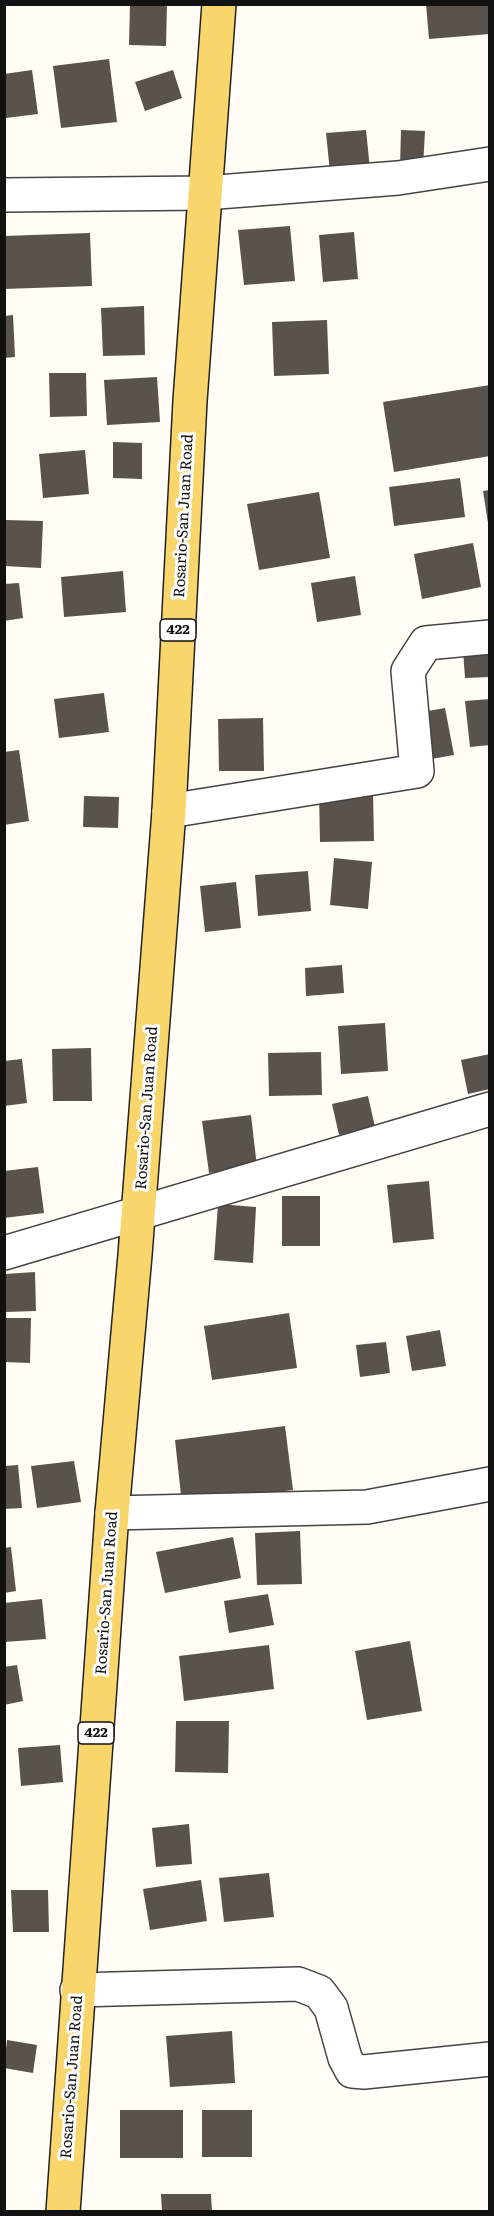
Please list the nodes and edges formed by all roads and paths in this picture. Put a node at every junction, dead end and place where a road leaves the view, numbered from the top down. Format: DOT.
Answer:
graph roads {
  1 [pos="219,4"];
  2 [pos="489,164"];
  3 [pos="205,193"];
  4 [pos="4,195"];
  5 [pos="489,637"];
  6 [pos="169,811"];
  7 [pos="489,1109"];
  8 [pos="139,1212"];
  9 [pos="4,1253"];
  10 [pos="489,1484"];
  11 [pos="112,1513"];
  12 [pos="77,1990"];
  13 [pos="489,2059"];
  14 [pos="63,2211"];
  1 -- 3 [label="main road, Rosario-San Juan Road / 422"];
  2 -- 3 [label="street"];
  3 -- 4 [label="street"];
  3 -- 6 [label="main road, Rosario-San Juan Road / 422"];
  5 -- 6 [label="street"];
  6 -- 8 [label="main road, Rosario-San Juan Road / 422"];
  7 -- 8 [label="street"];
  8 -- 9 [label="street"];
  8 -- 11 [label="main road, Rosario-San Juan Road / 422"];
  10 -- 11 [label="street"];
  11 -- 12 [label="main road, Rosario-San Juan Road / 422"];
  12 -- 13 [label="street"];
  12 -- 14 [label="main road, Rosario-San Juan Road / 422"];
}
